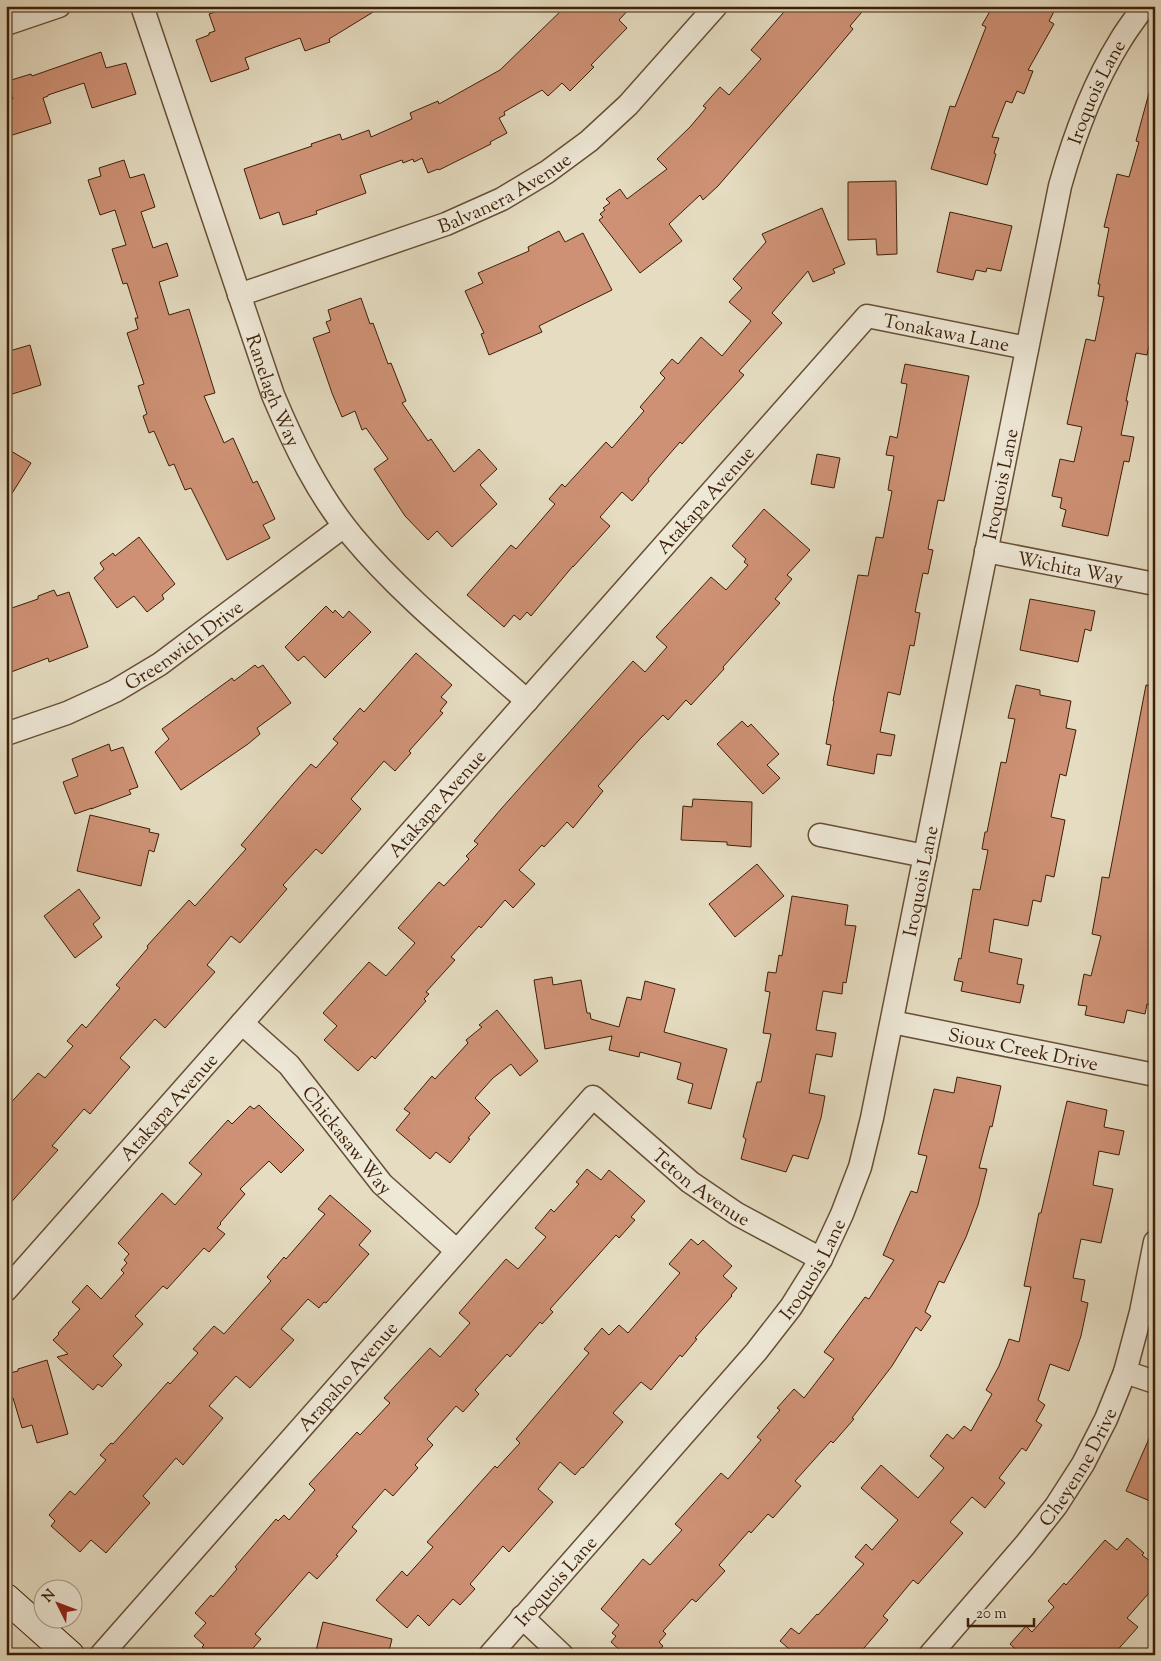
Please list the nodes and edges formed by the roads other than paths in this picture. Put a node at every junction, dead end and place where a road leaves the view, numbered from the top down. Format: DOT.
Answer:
graph roads {
  1 [pos="59,6"];
  2 [pos="142,6"];
  3 [pos="716,6"];
  4 [pos="1144,6"];
  5 [pos="6,24"];
  6 [pos="239,295"];
  7 [pos="867,316"];
  8 [pos="1027,348"];
  9 [pos="344,526"];
  10 [pos="986,550"];
  11 [pos="1155,584"];
  12 [pos="527,701"];
  13 [pos="6,734"];
  14 [pos="820,835"];
  15 [pos="925,856"];
  16 [pos="892,1022"];
  17 [pos="242,1023"];
  18 [pos="1155,1075"];
  19 [pos="593,1097"];
  20 [pos="1155,1242"];
  21 [pos="457,1251"];
  22 [pos="821,1260"];
  23 [pos="6,1290"];
  24 [pos="1125,1372"];
  25 [pos="1155,1382"];
  26 [pos="6,1598"];
  27 [pos="522,1617"];
  28 [pos="70,1655"];
  29 [pos="101,1655"];
  30 [pos="490,1655"];
  31 [pos="562,1655"];
  32 [pos="930,1655"];
  1 -- 5 [label="street"];
  2 -- 6 [label="street, Ranelagh Way"];
  3 -- 6 [label="street, Balvanera Avenue"];
  4 -- 8 [label="street, Iroquois Lane"];
  6 -- 9 [label="street, Ranelagh Way"];
  7 -- 8 [label="street, Tonakawa Lane"];
  7 -- 12 [label="street, Atakapa Avenue"];
  8 -- 10 [label="street, Iroquois Lane"];
  9 -- 12 [label="street, Ranelagh Way"];
  9 -- 13 [label="street, Greenwich Drive"];
  10 -- 11 [label="street, Wichita Way"];
  10 -- 15 [label="street, Iroquois Lane"];
  12 -- 17 [label="street, Atakapa Avenue"];
  14 -- 15 [label="street"];
  15 -- 16 [label="street, Iroquois Lane"];
  16 -- 18 [label="street, Sioux Creek Drive"];
  16 -- 22 [label="street, Iroquois Lane"];
  17 -- 21 [label="street, Chickasaw Way"];
  17 -- 23 [label="street, Atakapa Avenue"];
  19 -- 21 [label="street, Arapaho Avenue"];
  19 -- 22 [label="street, Teton Avenue"];
  20 -- 24 [label="street, Cheyenne Drive"];
  21 -- 29 [label="street, Arapaho Avenue"];
  22 -- 27 [label="street, Iroquois Lane"];
  24 -- 25 [label="street"];
  24 -- 32 [label="street, Cheyenne Drive"];
  26 -- 28 [label="street"];
  27 -- 30 [label="street, Iroquois Lane"];
  27 -- 31 [label="street"];
}
